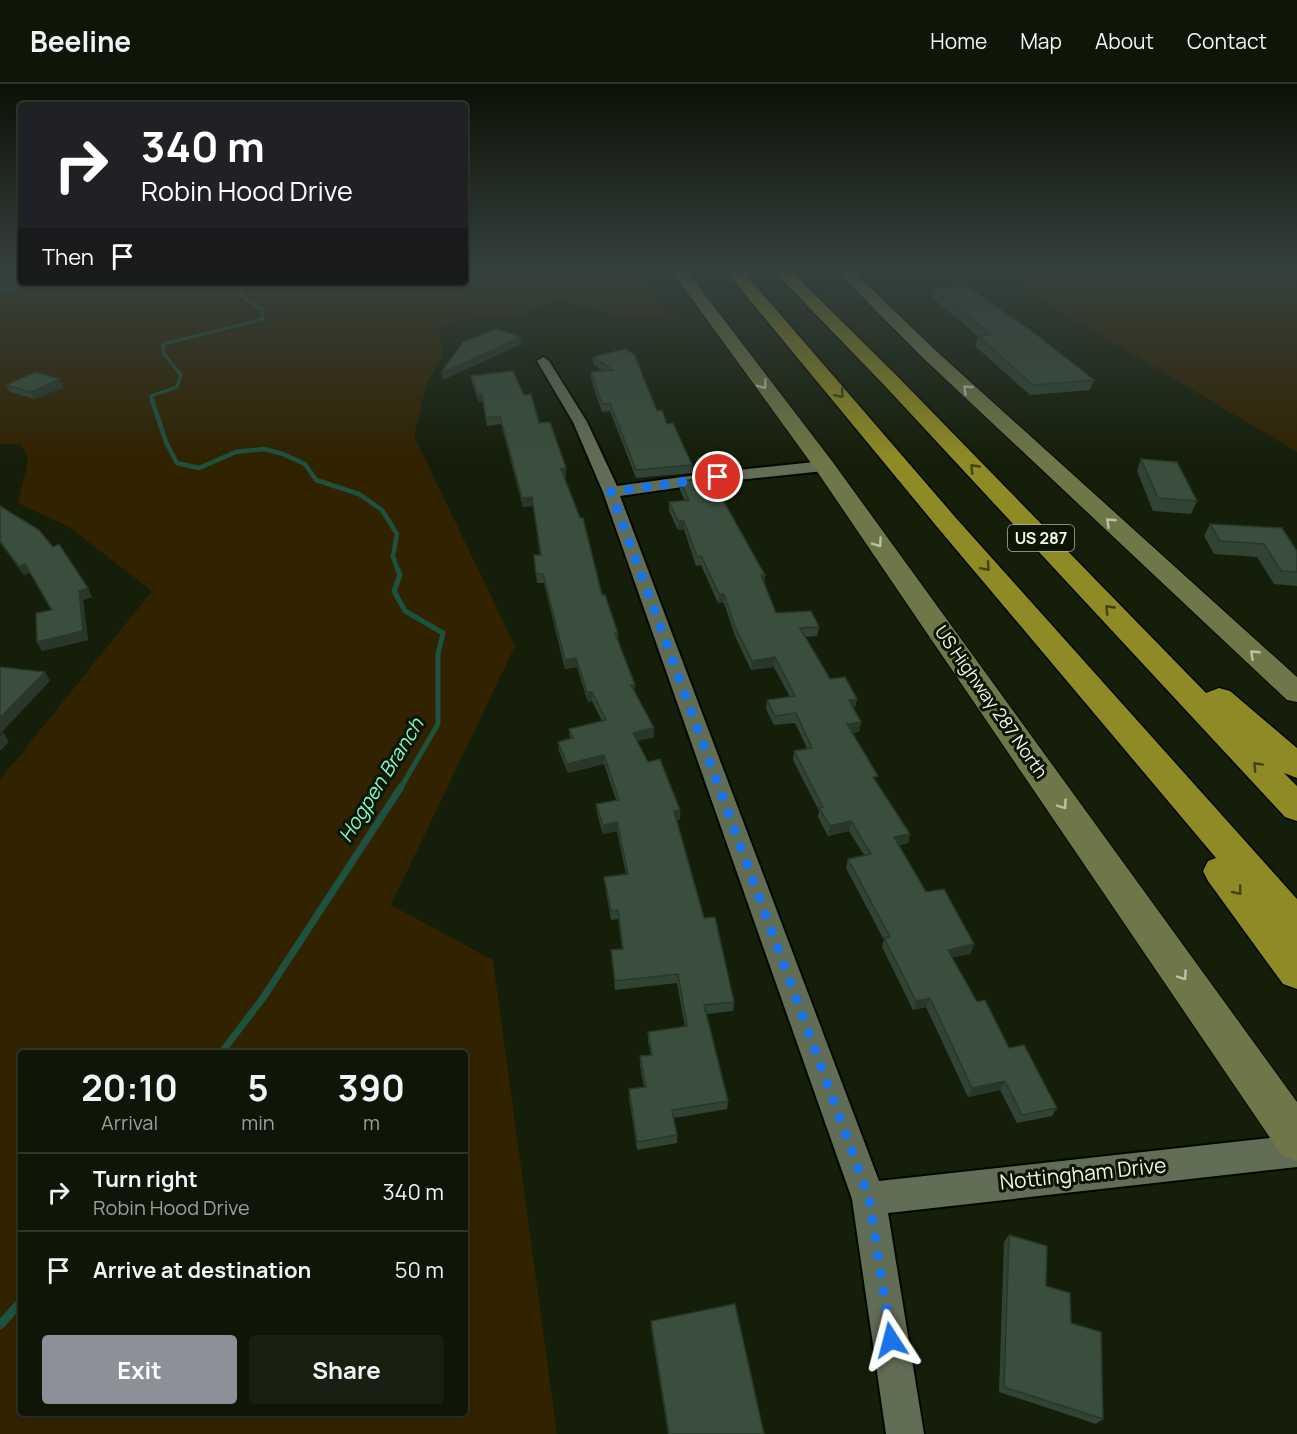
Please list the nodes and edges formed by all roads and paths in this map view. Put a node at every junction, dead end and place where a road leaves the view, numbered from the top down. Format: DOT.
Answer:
graph roads {
  1 [pos="725,333"];
  2 [pos="788,333"];
  3 [pos="843,333"];
  4 [pos="908,333"];
  5 [pos="543,361"];
  6 [pos="824,466"];
  7 [pos="611,492"];
  8 [pos="1135,636"];
  9 [pos="1068,660"];
  10 [pos="1297,693"];
  11 [pos="1297,766"];
  12 [pos="1297,808"];
  13 [pos="1297,926"];
  14 [pos="1297,972"];
  15 [pos="1297,1139"];
  16 [pos="1297,1151"];
  17 [pos="869,1198"];
  18 [pos="905,1434"];
  1 -- 6 [label="main road, US Highway 287 North, one-way"];
  2 -- 9 [label="highway, US 287, one-way"];
  8 -- 3 [label="highway, US 287, one-way"];
  10 -- 4 [label="main road, one-way"];
  5 -- 7 [label="street"];
  6 -- 7 [label="street"];
  6 -- 15 [label="main road, US Highway 287 North, one-way"];
  7 -- 17 [label="street"];
  8 -- 11 [label="highway"];
  12 -- 8 [label="highway, US 287, one-way"];
  9 -- 13 [label="highway, US 287"];
  9 -- 14 [label="highway, one-way"];
  16 -- 17 [label="street, Nottingham Drive"];
  17 -- 18 [label="street"];
}
